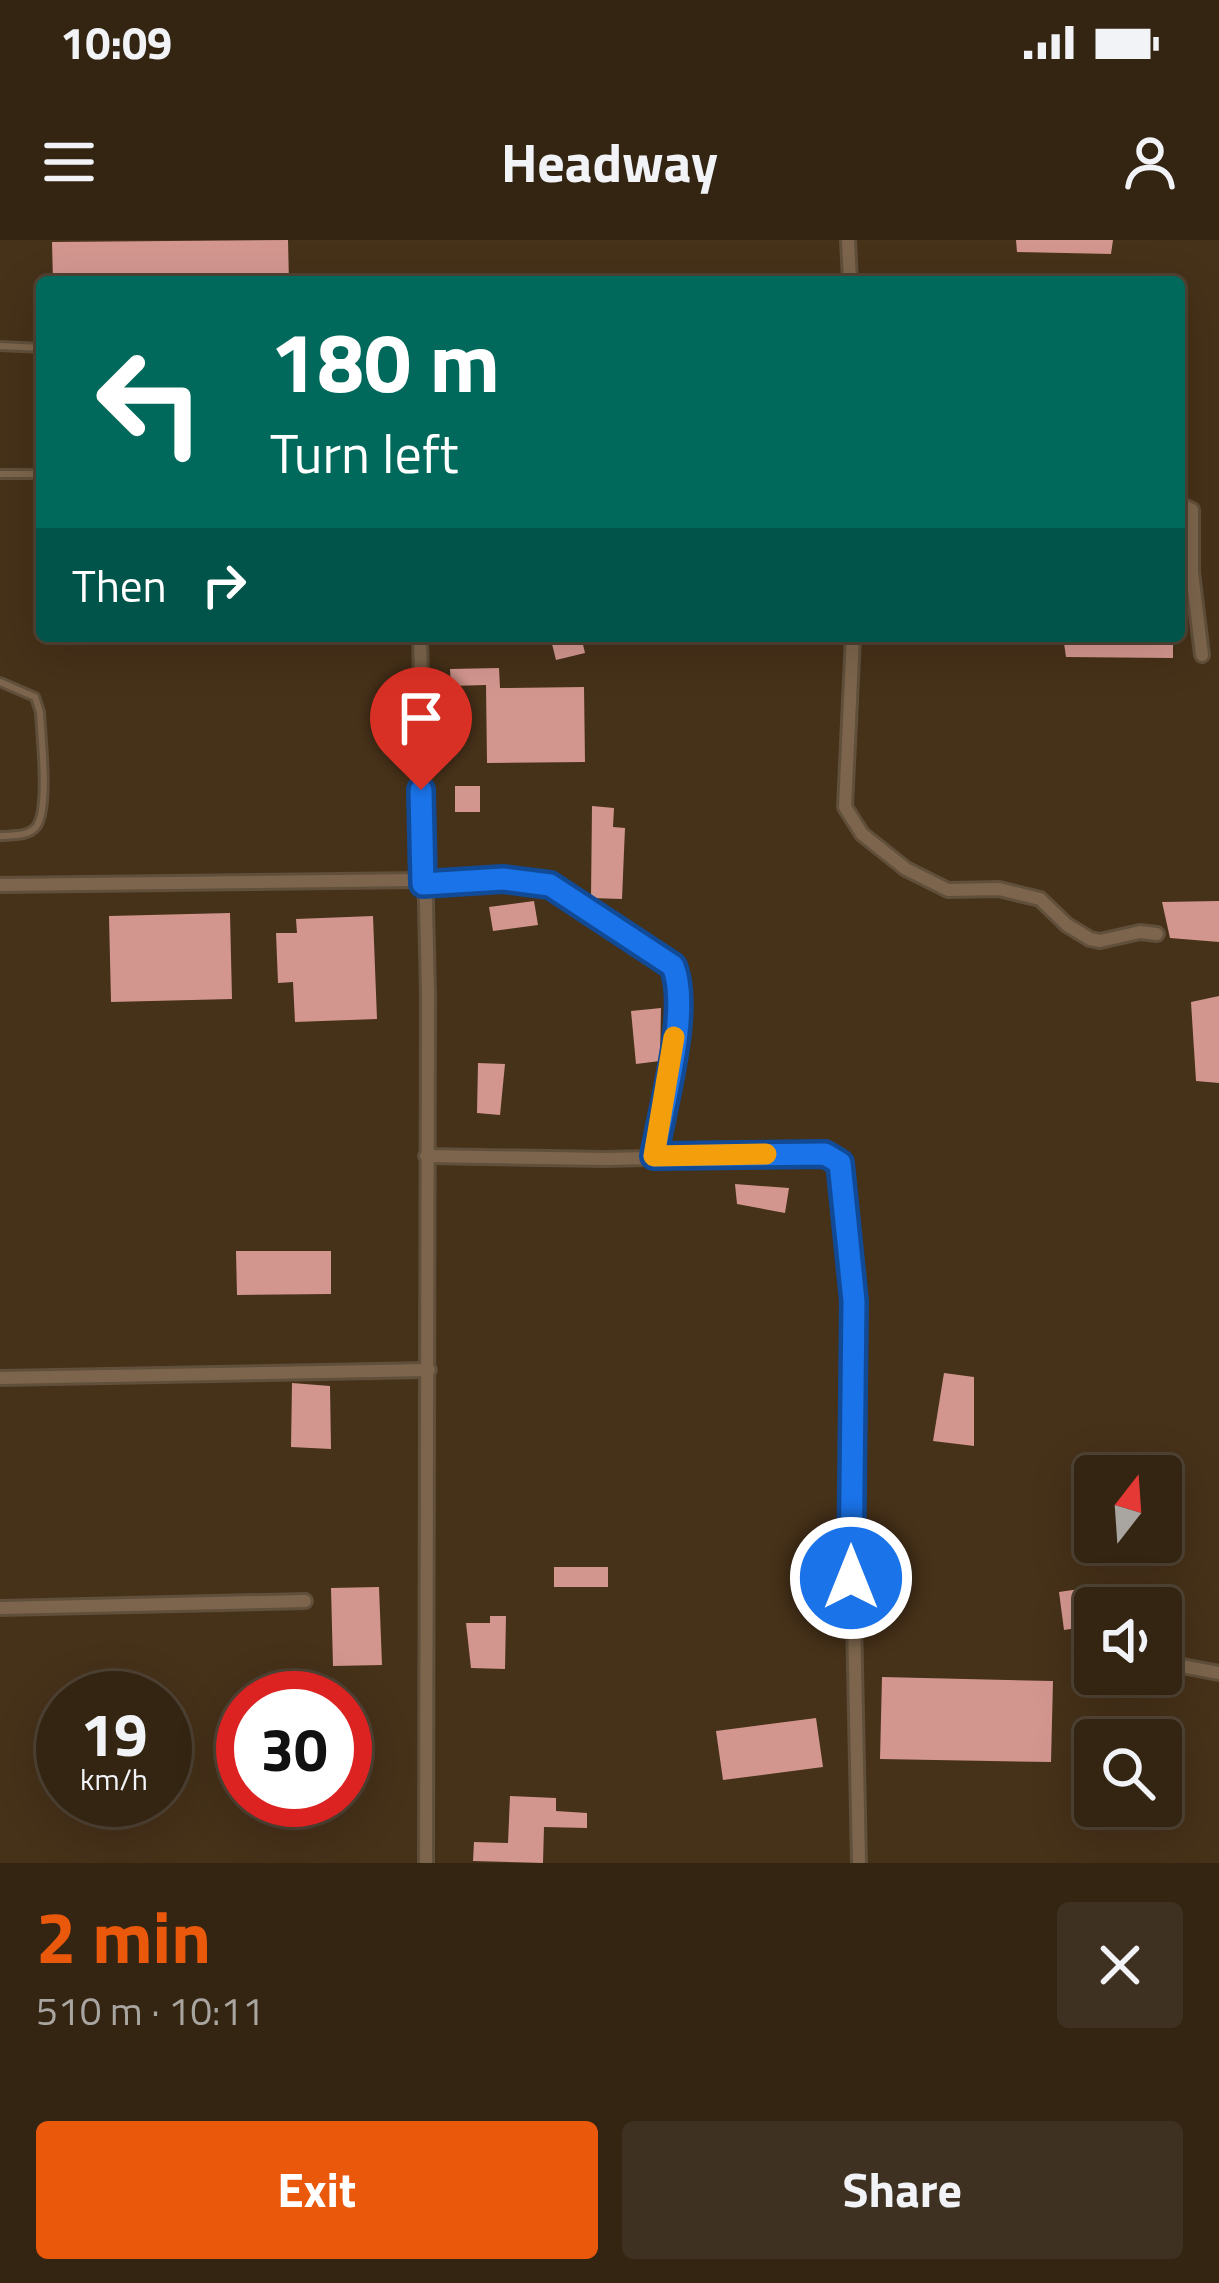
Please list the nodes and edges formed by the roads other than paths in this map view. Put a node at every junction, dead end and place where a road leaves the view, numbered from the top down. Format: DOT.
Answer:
graph roads {
  1 [pos="848,240"];
  2 [pos="850,276"];
  3 [pos="0,346"];
  4 [pos="36,348"];
  5 [pos="0,474"];
  6 [pos="36,474"];
  7 [pos="1185,506"];
  8 [pos="420,642"];
  9 [pos="853,642"];
  10 [pos="1202,655"];
  11 [pos="0,682"];
  12 [pos="0,836"];
  13 [pos="423,884"];
  14 [pos="0,885"];
  15 [pos="1157,934"];
  16 [pos="427,1156"];
  17 [pos="654,1156"];
  18 [pos="429,1370"];
  19 [pos="0,1378"];
  20 [pos="305,1601"];
  21 [pos="0,1608"];
  22 [pos="1182,1665"];
  23 [pos="1219,1673"];
  24 [pos="427,1863"];
  25 [pos="859,1863"];
  1 -- 2 [label="street"];
  3 -- 4 [label="lane"];
  5 -- 6 [label="lane"];
  7 -- 10 [label="street"];
  8 -- 13 [label="street"];
  9 -- 15 [label="street"];
  11 -- 12 [label="lane"];
  13 -- 14 [label="street"];
  13 -- 16 [label="street"];
  13 -- 17 [label="street"];
  16 -- 17 [label="street"];
  16 -- 18 [label="street"];
  17 -- 25 [label="street"];
  18 -- 19 [label="street"];
  18 -- 24 [label="street"];
  20 -- 21 [label="street"];
  22 -- 23 [label="street"];
}
